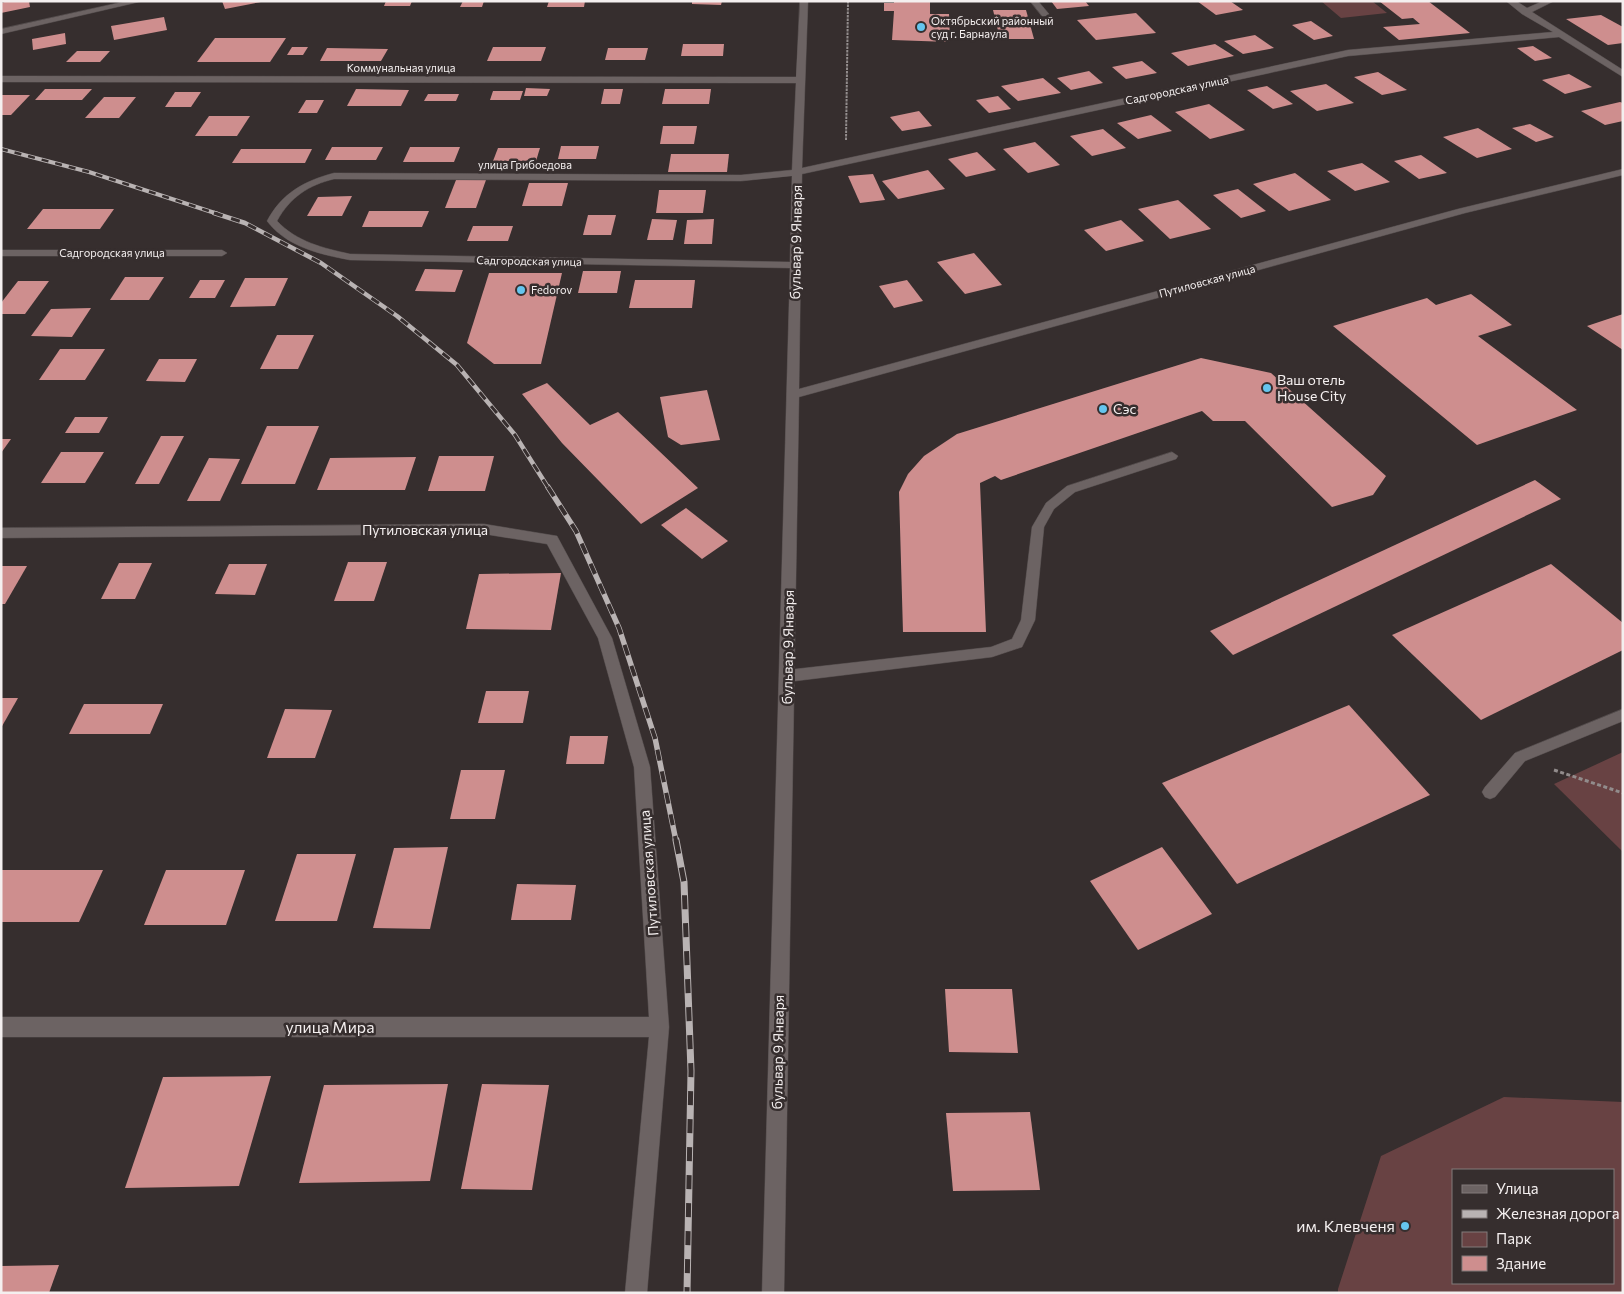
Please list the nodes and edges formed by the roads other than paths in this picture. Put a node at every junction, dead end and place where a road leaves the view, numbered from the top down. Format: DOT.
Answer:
graph roads {
  1 [pos="139,1"];
  2 [pos="804,1"];
  3 [pos="1034,1"];
  4 [pos="1510,1"];
  5 [pos="1550,1"];
  6 [pos="1525,12"];
  7 [pos="1046,14"];
  8 [pos="1,32"];
  9 [pos="1561,34"];
  10 [pos="1623,74"];
  11 [pos="1,78"];
  12 [pos="800,80"];
  13 [pos="797,172"];
  14 [pos="1623,172"];
  15 [pos="272,221"];
  16 [pos="1,253"];
  17 [pos="222,253"];
  18 [pos="796,265"];
  19 [pos="793,395"];
  20 [pos="1172,456"];
  21 [pos="1,533"];
  22 [pos="787,676"];
  23 [pos="1623,715"];
  24 [pos="1490,792"];
  25 [pos="1,1027"];
  26 [pos="659,1027"];
  27 [pos="636,1293"];
  28 [pos="773,1293"];
  1 -- 8 [label="street"];
  2 -- 12 [label="street, бульвар 9 Января"];
  3 -- 7 [label="lane"];
  4 -- 6 [label="street"];
  5 -- 6 [label="street"];
  6 -- 9 [label="street"];
  9 -- 10 [label="street"];
  9 -- 13 [label="street, Садгородская улица"];
  11 -- 12 [label="street, Коммунальная улица"];
  12 -- 13 [label="street, бульвар 9 Января"];
  13 -- 15 [label="street, улица Грибоедова"];
  13 -- 18 [label="street, бульвар 9 Января"];
  14 -- 19 [label="street, Путиловская улица"];
  15 -- 18 [label="street, Садгородская улица"];
  16 -- 17 [label="street, Садгородская улица"];
  18 -- 19 [label="street, бульвар 9 Января"];
  19 -- 22 [label="street, бульвар 9 Января"];
  20 -- 22 [label="lane"];
  21 -- 26 [label="street, Путиловская улица"];
  22 -- 28 [label="street, бульвар 9 Января"];
  23 -- 24 [label="lane"];
  25 -- 26 [label="street, улица Мира"];
  26 -- 27 [label="street"];
}
